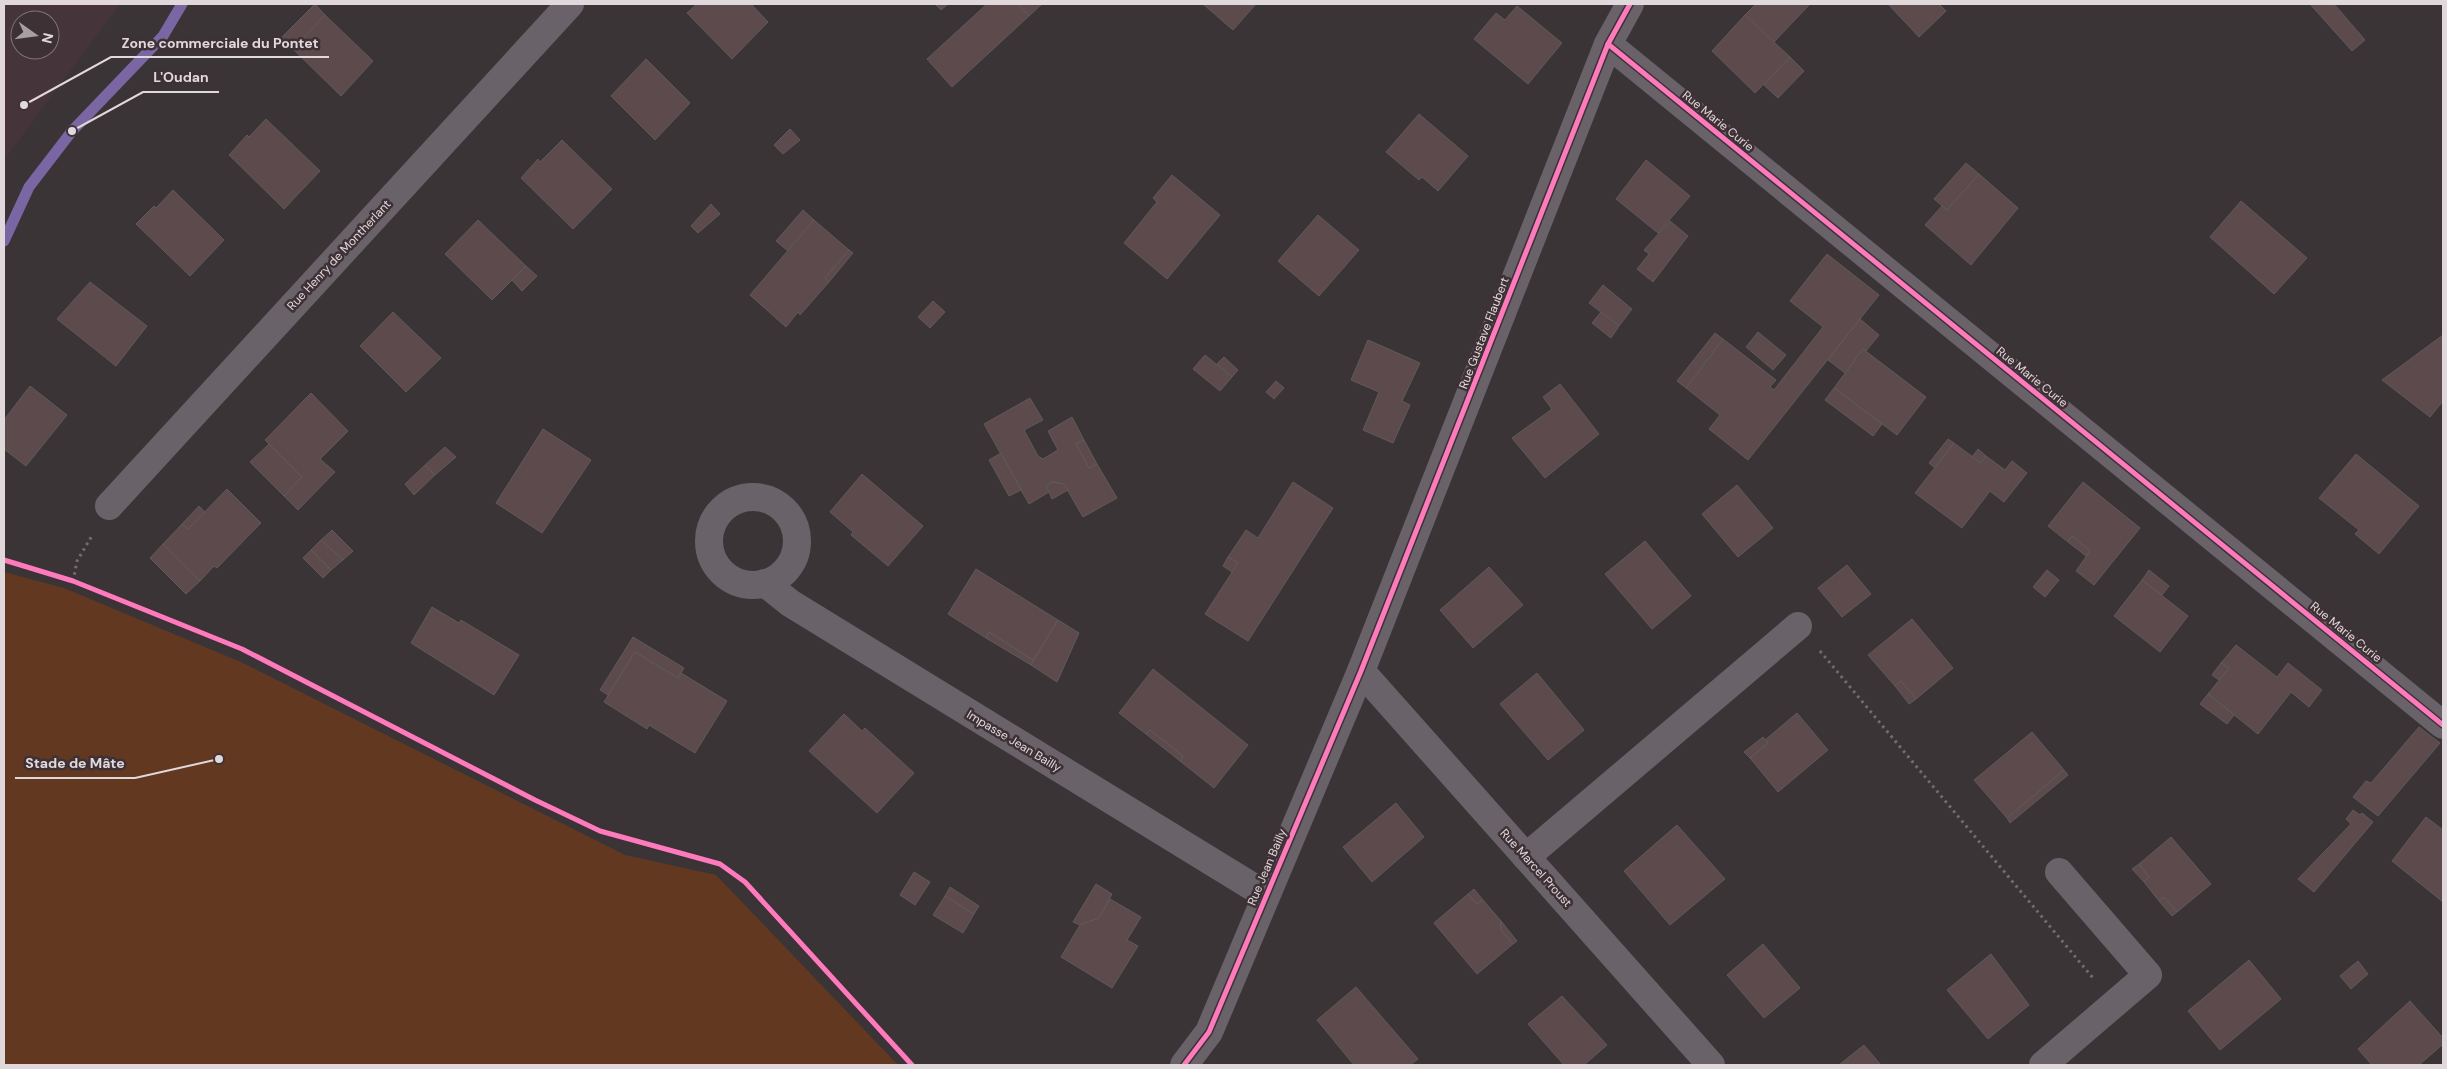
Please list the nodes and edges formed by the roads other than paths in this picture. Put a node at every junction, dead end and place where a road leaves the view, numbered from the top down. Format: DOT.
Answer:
graph roads {
  1 [pos="570,4"];
  2 [pos="1630,4"];
  3 [pos="1608,44"];
  4 [pos="109,506"];
  5 [pos="765,583"];
  6 [pos="1798,626"];
  7 [pos="1361,671"];
  8 [pos="2443,724"];
  9 [pos="1526,857"];
  10 [pos="2060,872"];
  11 [pos="1266,894"];
  12 [pos="1184,1065"];
  13 [pos="1711,1065"];
  14 [pos="2043,1065"];
  1 -- 4 [label="street, Rue Henry de Montherlant"];
  2 -- 3 [label="street, Rue Gustave Flaubert"];
  3 -- 7 [label="street, Rue Gustave Flaubert"];
  3 -- 8 [label="street, Rue Marie Curie"];
  5 -- 11 [label="street, Impasse Jean Bailly"];
  6 -- 9 [label="street"];
  7 -- 9 [label="street, Rue Marcel Proust"];
  7 -- 11 [label="street, Rue Jean Bailly"];
  9 -- 13 [label="street, Rue Marcel Proust"];
  10 -- 14 [label="street"];
  11 -- 12 [label="street, Rue Jean Bailly"];
}
